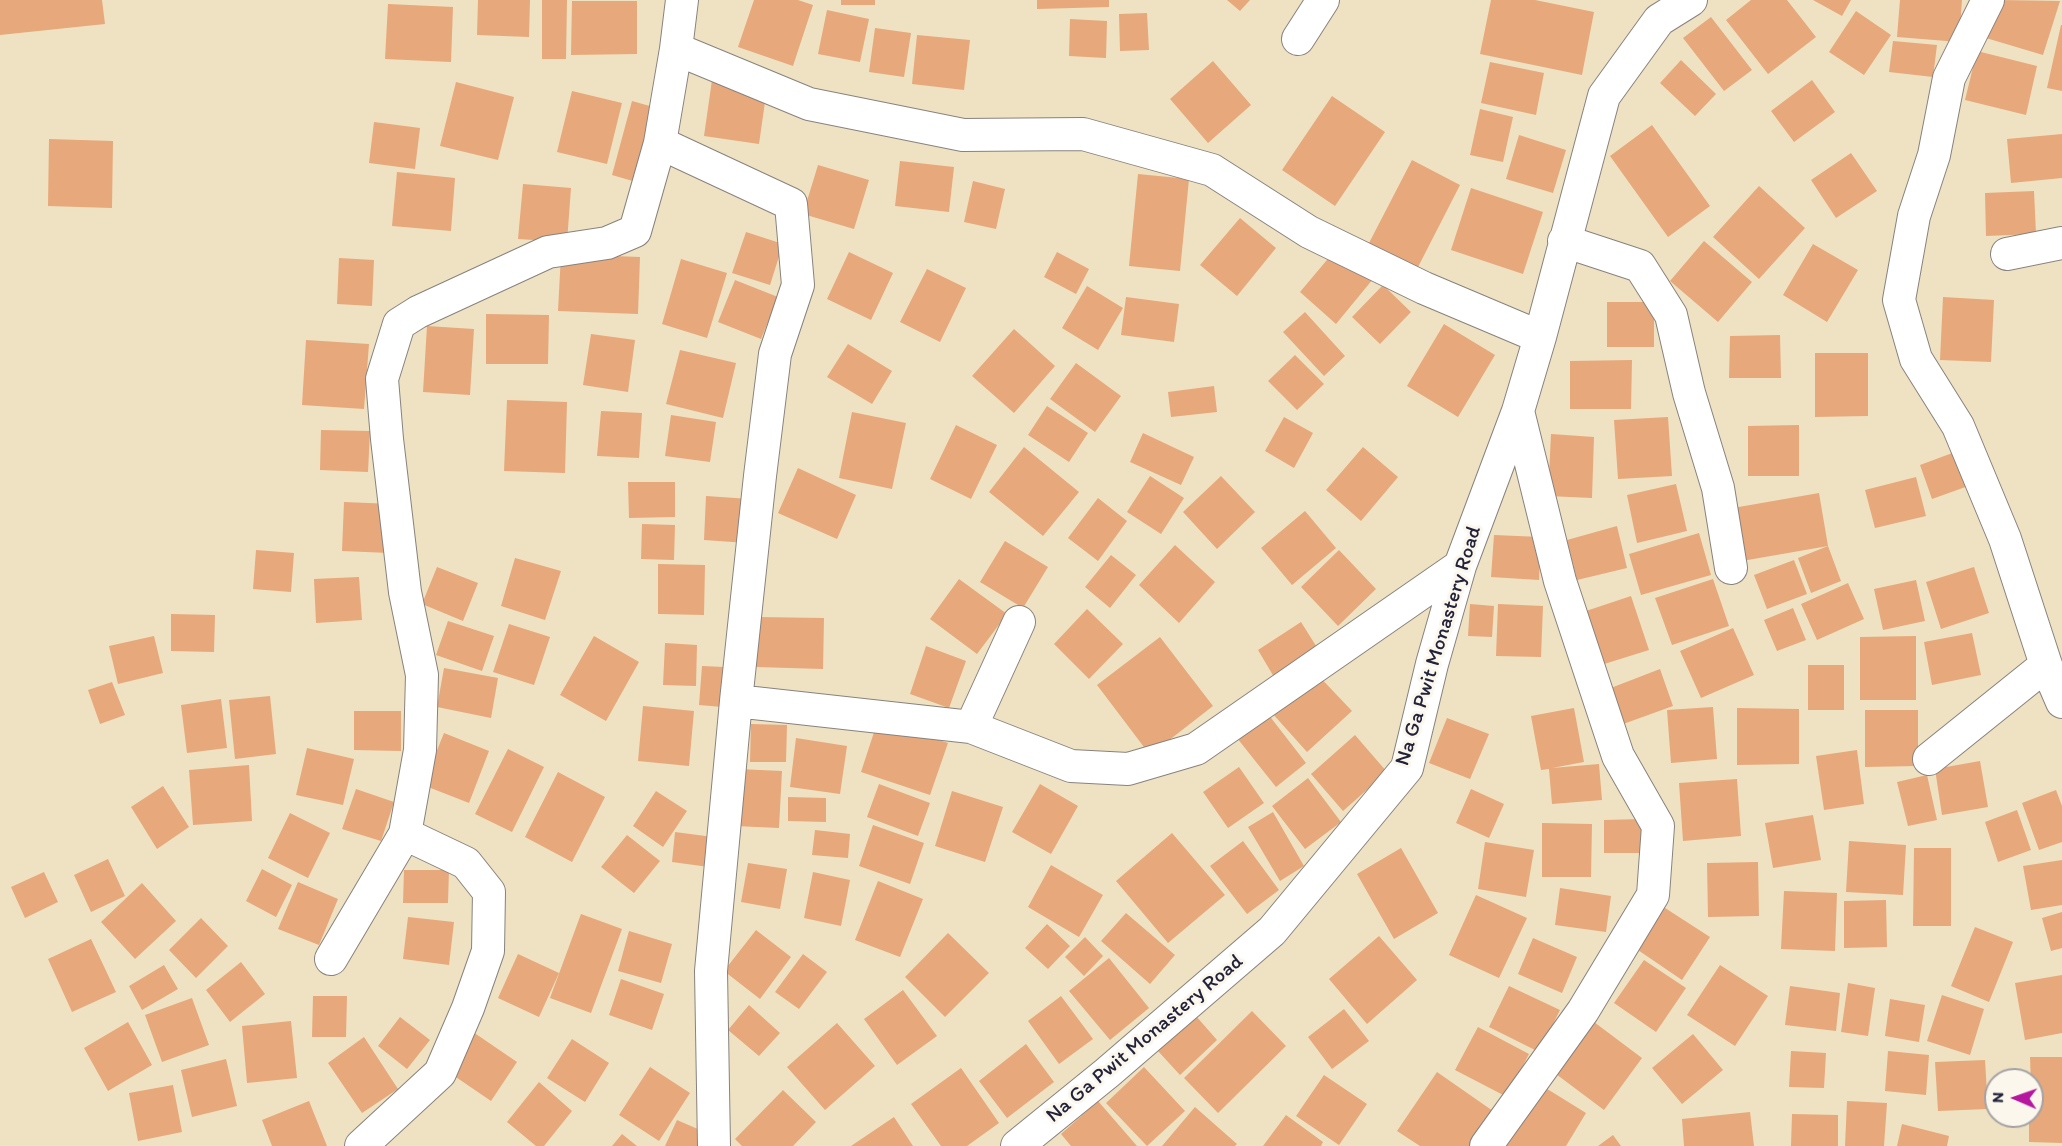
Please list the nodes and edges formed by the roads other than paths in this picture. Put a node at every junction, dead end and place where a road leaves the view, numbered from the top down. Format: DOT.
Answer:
graph roads {
  1 [pos="682,0"];
  2 [pos="1323,0"];
  3 [pos="1691,0"];
  4 [pos="1988,0"];
  5 [pos="1298,39"];
  6 [pos="676,49"];
  7 [pos="660,143"];
  8 [pos="1564,241"];
  9 [pos="2062,243"];
  10 [pos="2007,254"];
  11 [pos="1540,337"];
  12 [pos="1518,411"];
  13 [pos="1460,566"];
  14 [pos="1731,568"];
  15 [pos="1019,622"];
  16 [pos="2046,665"];
  17 [pos="736,701"];
  18 [pos="2062,702"];
  19 [pos="971,727"];
  20 [pos="1929,759"];
  21 [pos="405,834"];
  22 [pos="331,959"];
  23 [pos="361,1146"];
  24 [pos="714,1146"];
  25 [pos="1017,1146"];
  26 [pos="1486,1146"];
  1 -- 6 [label="street"];
  2 -- 5 [label="street"];
  3 -- 8 [label="street, Na Ga Pwit Monastery Road"];
  4 -- 16 [label="street"];
  6 -- 7 [label="street"];
  6 -- 11 [label="street"];
  7 -- 17 [label="street"];
  7 -- 21 [label="street"];
  8 -- 11 [label="street, Na Ga Pwit Monastery Road"];
  8 -- 14 [label="street"];
  9 -- 10 [label="street"];
  11 -- 12 [label="street, Na Ga Pwit Monastery Road"];
  12 -- 13 [label="street, Na Ga Pwit Monastery Road"];
  12 -- 26 [label="street"];
  13 -- 19 [label="street"];
  13 -- 25 [label="street, Na Ga Pwit Monastery Road"];
  15 -- 19 [label="street"];
  16 -- 18 [label="street"];
  16 -- 20 [label="street"];
  17 -- 19 [label="street"];
  17 -- 24 [label="street"];
  21 -- 22 [label="street"];
  21 -- 23 [label="street"];
}
